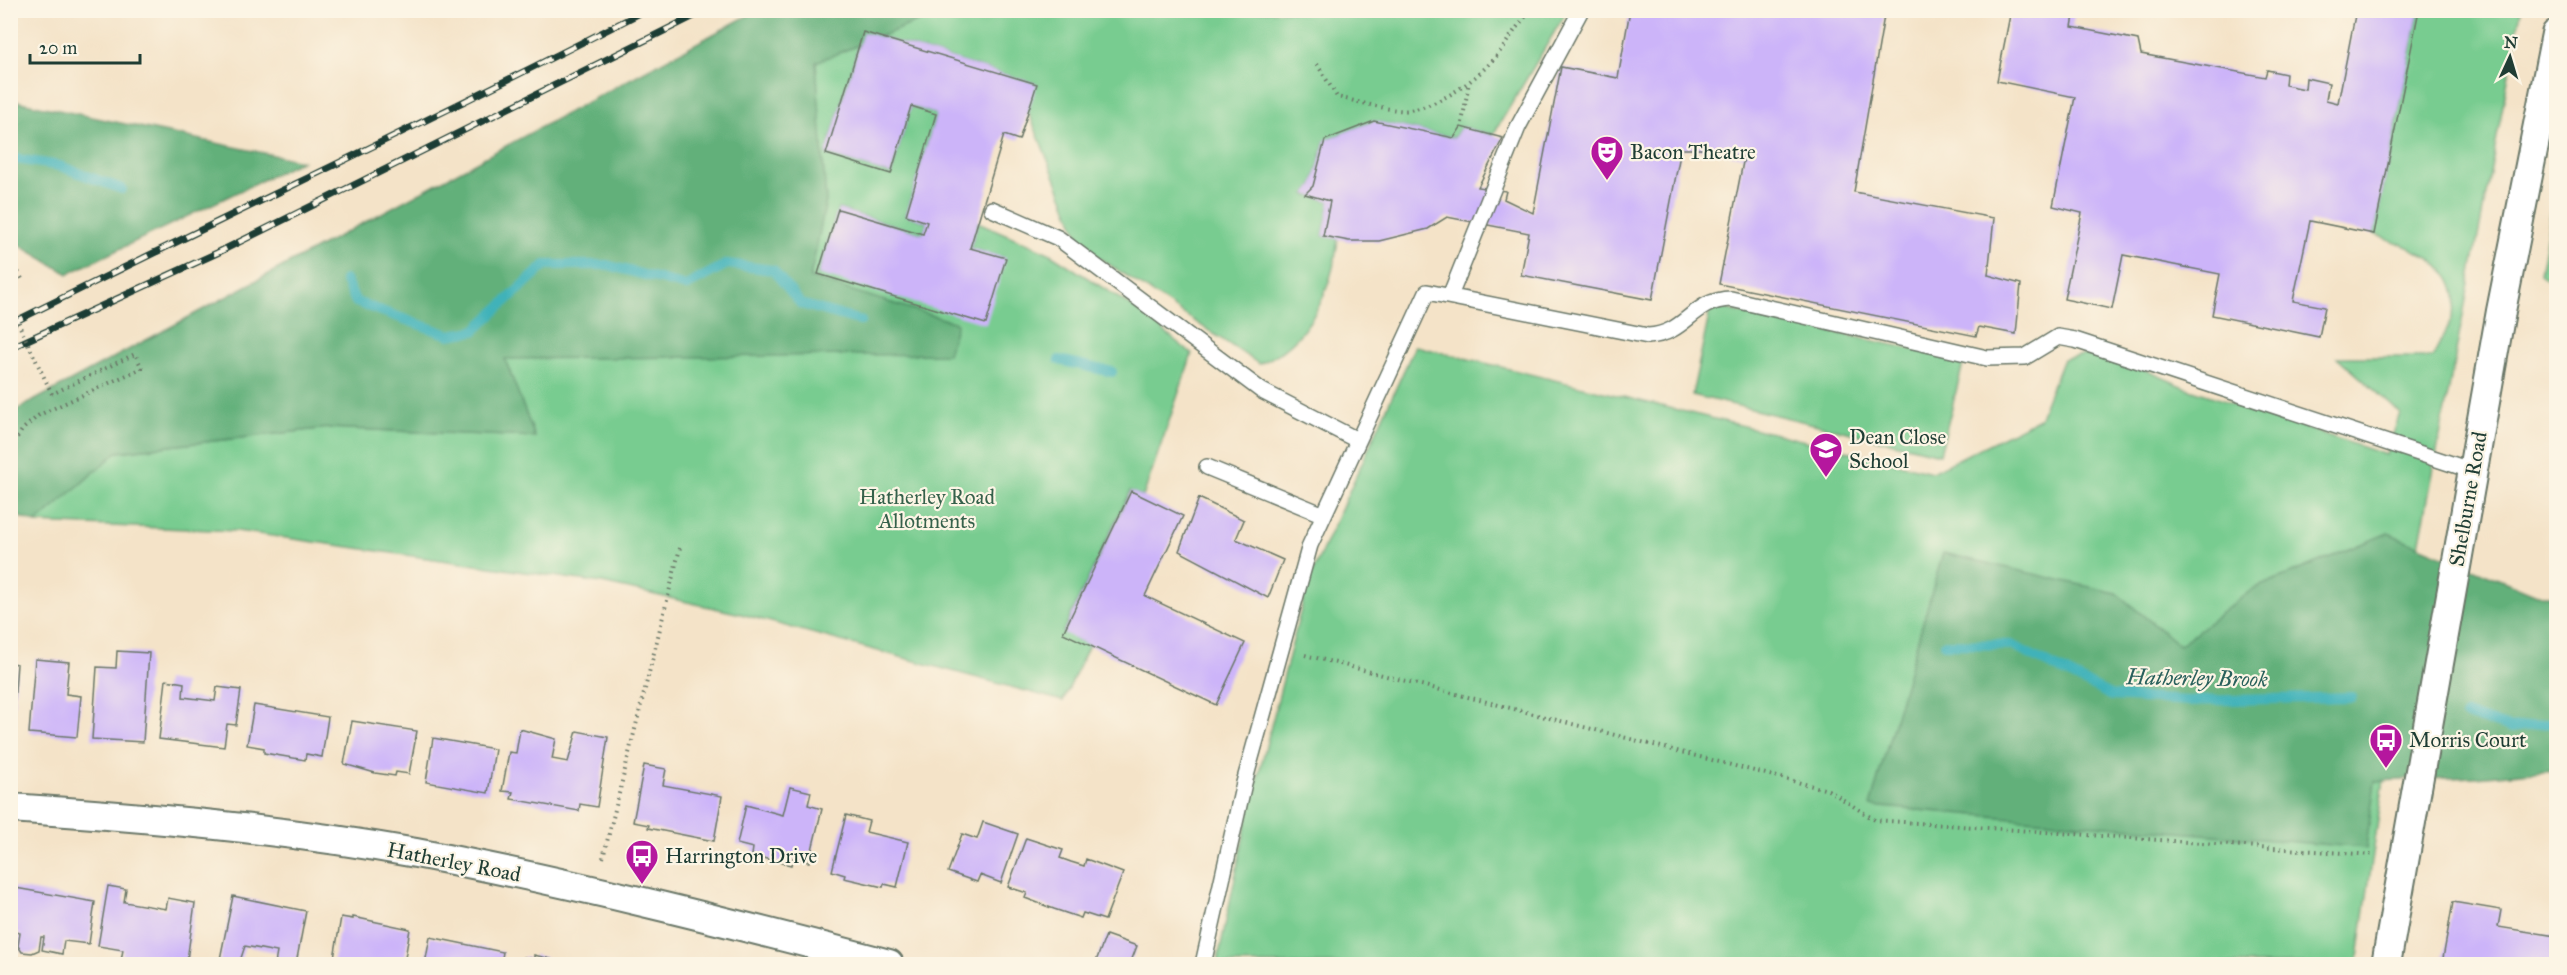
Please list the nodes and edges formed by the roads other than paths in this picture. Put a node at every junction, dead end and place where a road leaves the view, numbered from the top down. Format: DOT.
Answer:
graph roads {
  1 [pos="1581,10"];
  2 [pos="2556,34"];
  3 [pos="992,209"];
  4 [pos="1450,296"];
  5 [pos="1357,440"];
  6 [pos="1207,467"];
  7 [pos="2473,471"];
  8 [pos="1324,515"];
  9 [pos="10,808"];
  10 [pos="889,964"];
  11 [pos="1203,964"];
  12 [pos="2386,964"];
  1 -- 4 [label="lane"];
  2 -- 7 [label="street, Shelburne Road"];
  3 -- 5 [label="lane"];
  4 -- 5 [label="lane"];
  4 -- 7 [label="lane"];
  5 -- 8 [label="lane"];
  6 -- 8 [label="lane"];
  7 -- 12 [label="street, Shelburne Road"];
  8 -- 11 [label="lane"];
  9 -- 10 [label="street, Hatherley Road"];
}
